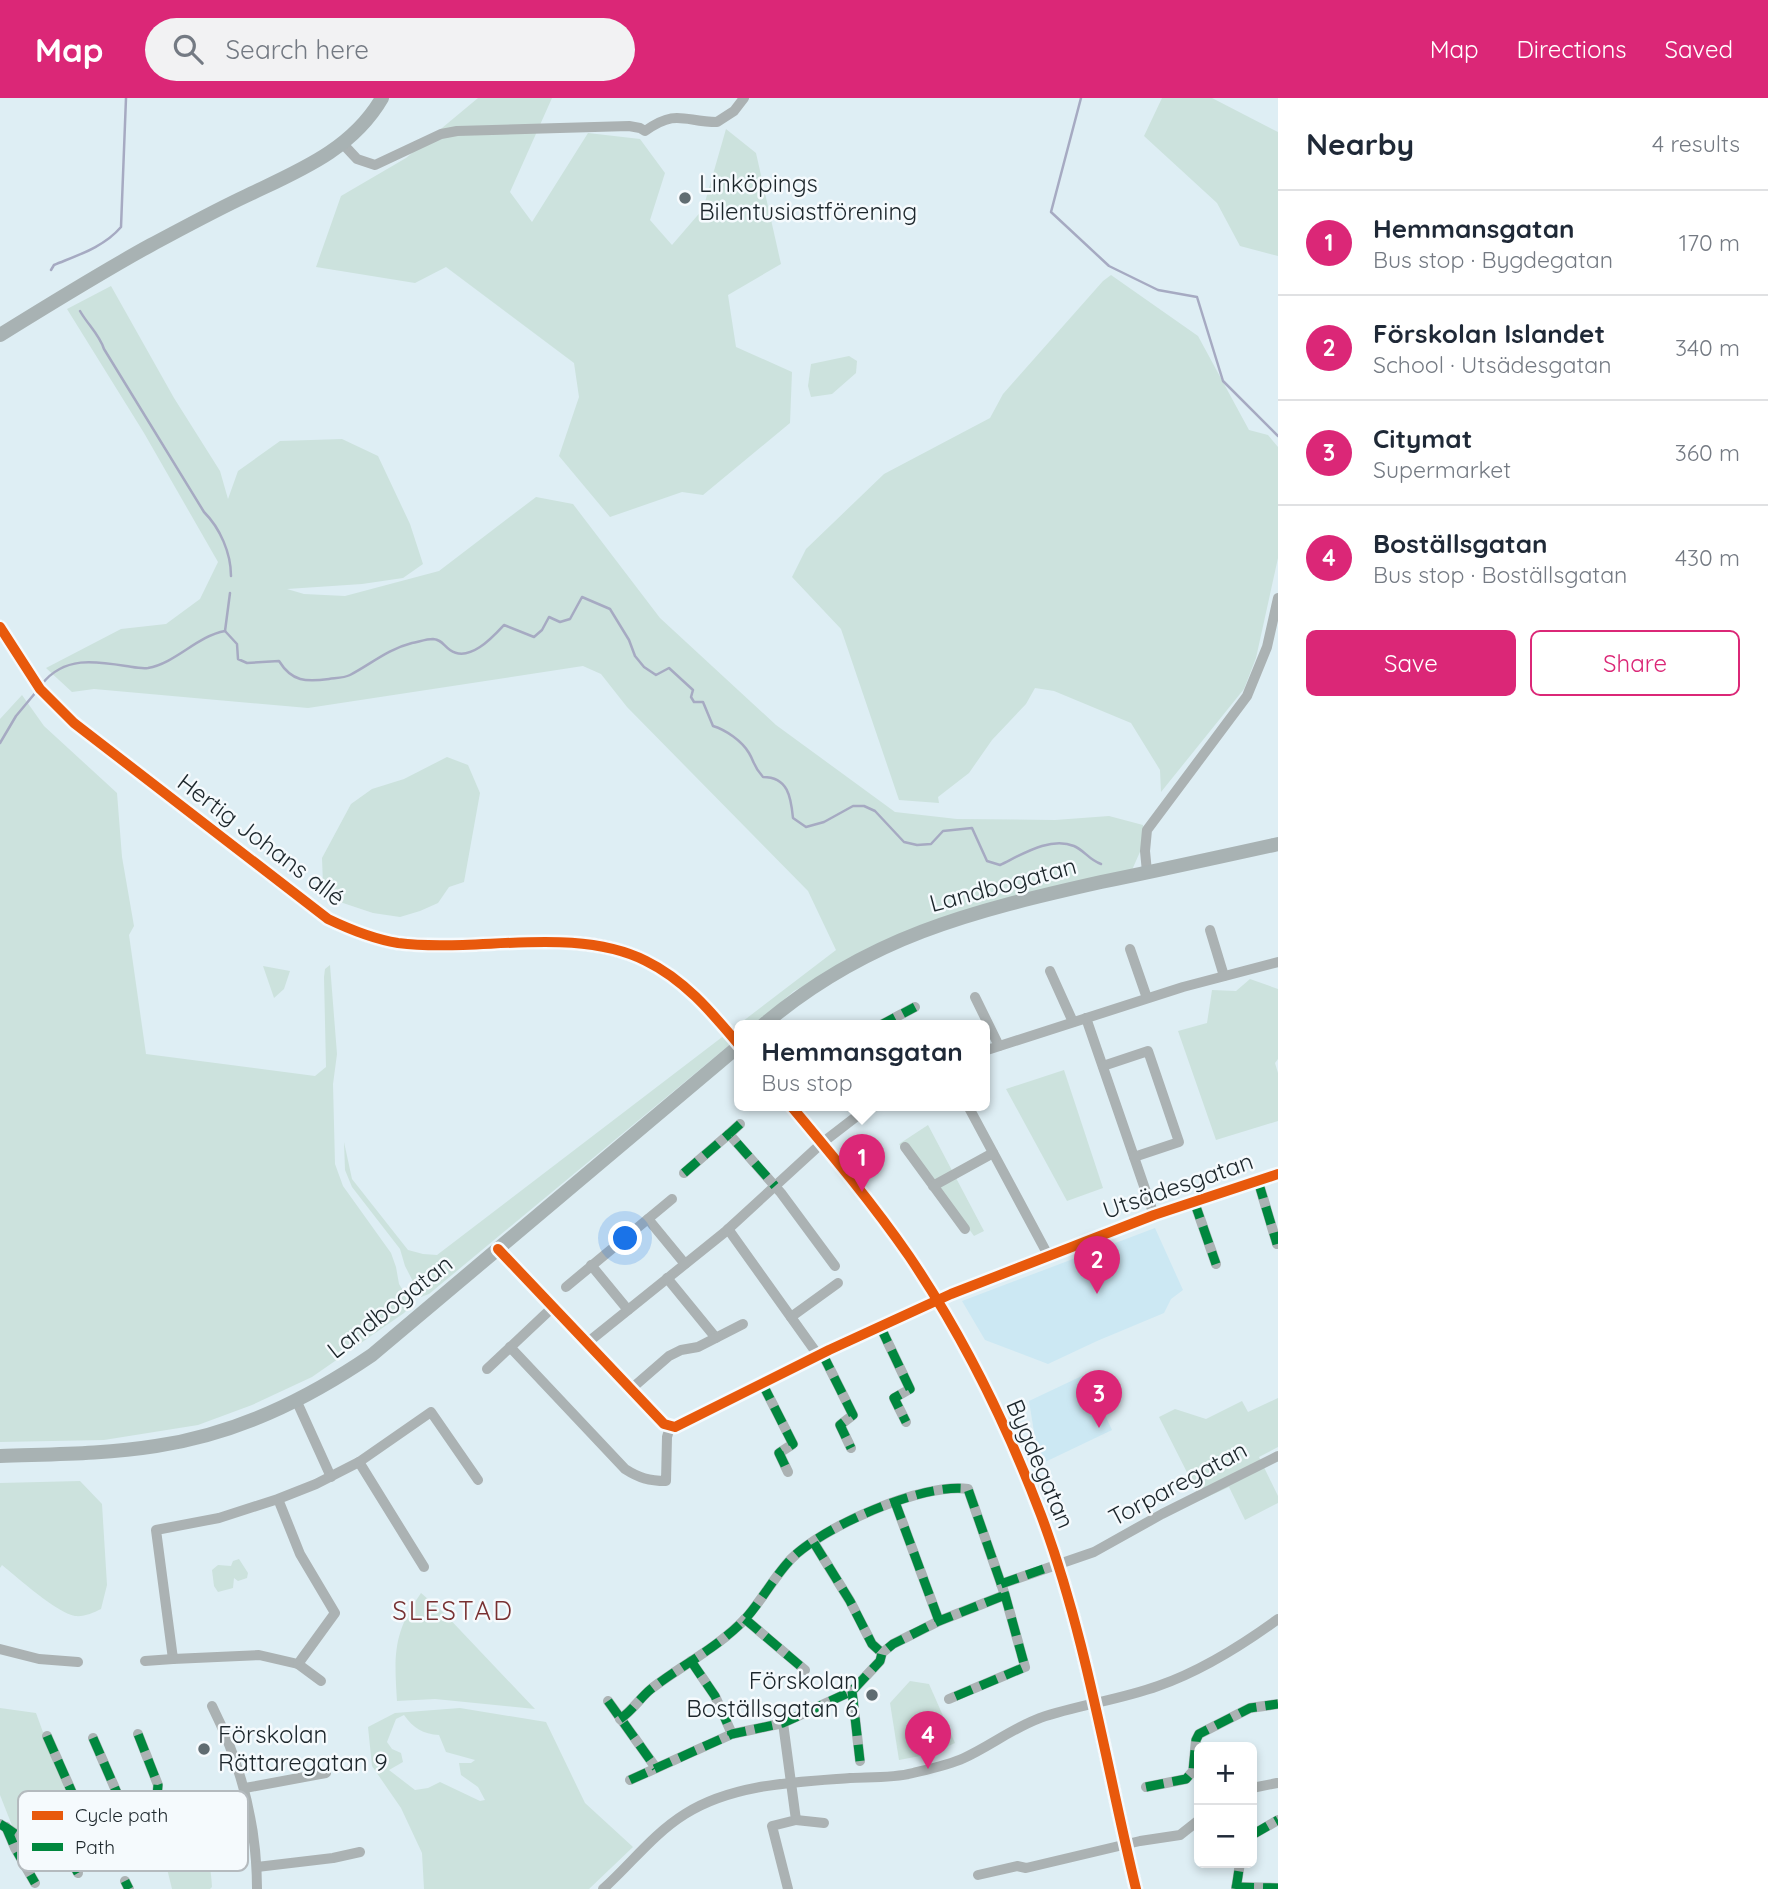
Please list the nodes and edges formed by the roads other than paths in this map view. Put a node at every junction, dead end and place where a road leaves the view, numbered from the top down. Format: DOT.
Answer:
graph roads {
  1 [pos="382,98"];
  2 [pos="744,98"];
  3 [pos="343,144"];
  4 [pos="0,335"];
  5 [pos="1278,598"];
  6 [pos="0,627"];
  7 [pos="1278,844"];
  8 [pos="1147,873"];
  9 [pos="1210,930"];
  10 [pos="1130,949"];
  11 [pos="1278,962"];
  12 [pos="1050,971"];
  13 [pos="1224,976"];
  14 [pos="975,998"];
  15 [pos="1147,998"];
  16 [pos="915,1007"];
  17 [pos="1086,1018"];
  18 [pos="769,1020"];
  19 [pos="890,1020"];
  20 [pos="986,1020"];
  21 [pos="1073,1022"];
  22 [pos="990,1028"];
  23 [pos="734,1040"];
  24 [pos="999,1046"];
  25 [pos="734,1049"];
  26 [pos="990,1049"];
  27 [pos="1103,1066"];
  28 [pos="795,1111"];
  29 [pos="864,1111"];
  30 [pos="971,1111"];
  31 [pos="740,1124"];
  32 [pos="729,1134"];
  33 [pos="822,1143"];
  34 [pos="905,1147"];
  35 [pos="993,1153"];
  36 [pos="1134,1157"];
  37 [pos="684,1173"];
  38 [pos="1278,1174"];
  39 [pos="1258,1181"];
  40 [pos="775,1186"];
  41 [pos="933,1186"];
  42 [pos="672,1199"];
  43 [pos="1194,1201"];
  44 [pos="1154,1215"];
  45 [pos="648,1219"];
  46 [pos="965,1228"];
  47 [pos="728,1229"];
  48 [pos="1276,1244"];
  49 [pos="498,1249"];
  50 [pos="1048,1255"];
  51 [pos="685,1264"];
  52 [pos="1216,1264"];
  53 [pos="592,1265"];
  54 [pos="835,1266"];
  55 [pos="667,1278"];
  56 [pos="838,1283"];
  57 [pos="566,1287"];
  58 [pos="937,1300"];
  59 [pos="553,1307"];
  60 [pos="628,1310"];
  61 [pos="791,1317"];
  62 [pos="743,1324"];
  63 [pos="880,1326"];
  64 [pos="716,1338"];
  65 [pos="587,1343"];
  66 [pos="510,1347"];
  67 [pos="820,1354"];
  68 [pos="487,1369"];
  69 [pos="762,1383"];
  70 [pos="631,1389"];
  71 [pos="297,1402"];
  72 [pos="906,1422"];
  73 [pos="670,1427"];
  74 [pos="851,1448"];
  75 [pos="1278,1455"];
  76 [pos="0,1456"];
  77 [pos="359,1462"];
  78 [pos="788,1472"];
  79 [pos="331,1477"];
  80 [pos="478,1480"];
  81 [pos="278,1499"];
  82 [pos="895,1502"];
  83 [pos="814,1543"];
  84 [pos="1058,1564"];
  85 [pos="424,1567"];
  86 [pos="1001,1584"];
  87 [pos="1005,1595"];
  88 [pos="745,1619"];
  89 [pos="1278,1619"];
  90 [pos="939,1621"];
  91 [pos="0,1649"];
  92 [pos="882,1653"];
  93 [pos="173,1659"];
  94 [pos="145,1661"];
  95 [pos="691,1661"];
  96 [pos="78,1662"];
  97 [pos="298,1664"];
  98 [pos="805,1670"];
  99 [pos="321,1681"];
  100 [pos="852,1691"];
  101 [pos="949,1699"];
  102 [pos="608,1701"];
  103 [pos="1094,1703"];
  104 [pos="1278,1704"];
  105 [pos="212,1706"];
  106 [pos="620,1719"];
  107 [pos="783,1723"];
  108 [pos="138,1734"];
  109 [pos="733,1734"];
  110 [pos="47,1736"];
  111 [pos="93,1738"];
  112 [pos="860,1760"];
  113 [pos="656,1768"];
  114 [pos="326,1773"];
  115 [pos="630,1780"];
  116 [pos="1277,1783"];
  117 [pos="790,1784"];
  118 [pos="1146,1787"];
  119 [pos="1257,1787"];
  120 [pos="245,1788"];
  121 [pos="71,1791"];
  122 [pos="116,1791"];
  123 [pos="158,1791"];
  124 [pos="245,1791"];
  125 [pos="248,1808"];
  126 [pos="796,1820"];
  127 [pos="1278,1820"];
  128 [pos="824,1823"];
  129 [pos="1194,1824"];
  130 [pos="3,1825"];
  131 [pos="1257,1832"];
  132 [pos="18,1835"];
  133 [pos="18,1844"];
  134 [pos="1126,1845"];
  135 [pos="15,1848"];
  136 [pos="360,1852"];
  137 [pos="18,1853"];
  138 [pos="257,1867"];
  139 [pos="1239,1868"];
  140 [pos="28,1871"];
  141 [pos="978,1875"];
  142 [pos="35,1883"];
  143 [pos="1236,1888"];
  144 [pos="1278,1888"];
  145 [pos="257,1889"];
  146 [pos="603,1889"];
  147 [pos="788,1889"];
  148 [pos="1136,1889"];
  1 -- 3 [label="street"];
  2 -- 3 [label="street"];
  3 -- 4 [label="street"];
  5 -- 8 [label="street"];
  6 -- 23 [label="street, Hertig Johans allé"];
  7 -- 8 [label="street, Landbogatan"];
  8 -- 18 [label="street, Landbogatan"];
  9 -- 13 [label="street"];
  10 -- 15 [label="street"];
  11 -- 13 [label="street"];
  12 -- 21 [label="street"];
  13 -- 15 [label="street"];
  14 -- 20 [label="street"];
  15 -- 17 [label="street"];
  16 -- 19 [label="street"];
  17 -- 21 [label="street"];
  17 -- 27 [label="street"];
  21 -- 24 [label="street"];
  22 -- 24 [label="street"];
  24 -- 26 [label="street"];
  25 -- 49 [label="street, Landbogatan"];
  27 -- 36 [label="street"];
  27 -- 36 [label="street"];
  28 -- 33 [label="street, Bygdegatan"];
  29 -- 33 [label="street"];
  30 -- 35 [label="street"];
  31 -- 32 [label="street"];
  32 -- 37 [label="street"];
  32 -- 40 [label="street"];
  33 -- 40 [label="street"];
  33 -- 58 [label="street, Bygdegatan"];
  34 -- 41 [label="street"];
  35 -- 41 [label="street"];
  35 -- 50 [label="street"];
  36 -- 44 [label="street"];
  38 -- 39 [label="street, Utsädesgatan"];
  39 -- 43 [label="street, Utsädesgatan"];
  39 -- 48 [label="street, Utsädesgatan"];
  40 -- 47 [label="street"];
  40 -- 54 [label="street"];
  41 -- 46 [label="street"];
  42 -- 45 [label="street"];
  43 -- 44 [label="street, Utsädesgatan"];
  43 -- 52 [label="street, Utsädesgatan"];
  44 -- 50 [label="street, Utsädesgatan"];
  45 -- 51 [label="street"];
  45 -- 53 [label="street"];
  47 -- 51 [label="street"];
  47 -- 61 [label="street"];
  49 -- 59 [label="street"];
  49 -- 71 [label="street, Landbogatan"];
  50 -- 58 [label="street, Utsädesgatan"];
  51 -- 55 [label="street"];
  53 -- 57 [label="street"];
  53 -- 60 [label="street"];
  55 -- 60 [label="street"];
  55 -- 64 [label="street"];
  56 -- 61 [label="street"];
  58 -- 63 [label="street, Utsädesgatan"];
  58 -- 84 [label="street, Bygdegatan"];
  59 -- 65 [label="street"];
  59 -- 66 [label="street"];
  60 -- 65 [label="street"];
  61 -- 67 [label="street"];
  62 -- 64 [label="street"];
  63 -- 67 [label="street, Utsädesgatan"];
  63 -- 72 [label="street"];
  64 -- 70 [label="street"];
  65 -- 70 [label="street"];
  66 -- 68 [label="street"];
  66 -- 73 [label="street"];
  67 -- 69 [label="street, Utsädesgatan"];
  67 -- 74 [label="street"];
  69 -- 73 [label="street, Utsädesgatan"];
  69 -- 78 [label="street"];
  70 -- 73 [label="street"];
  71 -- 76 [label="street, Landbogatan"];
  71 -- 79 [label="street"];
  75 -- 84 [label="street, Torparegatan"];
  77 -- 79 [label="street"];
  77 -- 80 [label="street"];
  77 -- 85 [label="street"];
  79 -- 81 [label="street"];
  81 -- 93 [label="street"];
  81 -- 97 [label="street"];
  82 -- 83 [label="street"];
  82 -- 86 [label="street"];
  82 -- 90 [label="street"];
  83 -- 88 [label="street"];
  83 -- 92 [label="street"];
  84 -- 86 [label="street, Bygdegatan"];
  84 -- 103 [label="street, Bygdegatan"];
  86 -- 87 [label="street"];
  87 -- 90 [label="street"];
  87 -- 101 [label="street"];
  88 -- 95 [label="street"];
  88 -- 98 [label="street"];
  89 -- 103 [label="street"];
  90 -- 92 [label="street"];
  91 -- 96 [label="street"];
  92 -- 100 [label="street"];
  93 -- 94 [label="street"];
  93 -- 97 [label="street"];
  95 -- 106 [label="street"];
  95 -- 109 [label="street"];
  97 -- 99 [label="street"];
  100 -- 107 [label="street"];
  100 -- 112 [label="street"];
  102 -- 106 [label="street"];
  103 -- 117 [label="street"];
  103 -- 134 [label="street, Bygdegatan"];
  104 -- 118 [label="street"];
  105 -- 120 [label="street"];
  106 -- 113 [label="street"];
  107 -- 109 [label="street"];
  107 -- 117 [label="street"];
  108 -- 123 [label="street"];
  109 -- 113 [label="street"];
  110 -- 121 [label="street"];
  111 -- 122 [label="street"];
  113 -- 115 [label="street"];
  114 -- 120 [label="street"];
  116 -- 119 [label="street"];
  117 -- 126 [label="street"];
  117 -- 146 [label="street"];
  120 -- 124 [label="street"];
  125 -- 138 [label="street"];
  126 -- 128 [label="street"];
  126 -- 147 [label="street"];
  127 -- 131 [label="street"];
  129 -- 134 [label="street"];
  130 -- 132 [label="street"];
  130 -- 135 [label="street"];
  133 -- 135 [label="street"];
  134 -- 141 [label="street"];
  134 -- 148 [label="street, Bygdegatan"];
  135 -- 137 [label="street"];
  136 -- 138 [label="street"];
  138 -- 145 [label="street"];
  139 -- 143 [label="street"];
  140 -- 142 [label="street"];
  143 -- 144 [label="street"];
}
